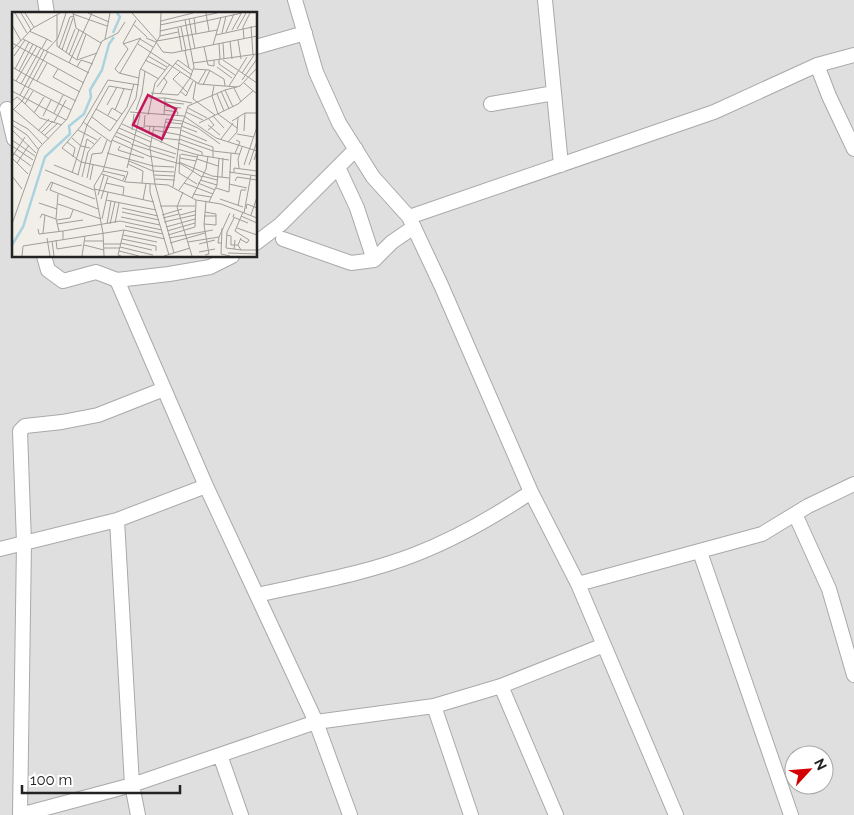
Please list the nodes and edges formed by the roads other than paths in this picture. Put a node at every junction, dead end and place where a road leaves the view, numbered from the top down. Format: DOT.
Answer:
graph roads {
  1 [pos="295,0"];
  2 [pos="545,0"];
  3 [pos="305,33"];
  4 [pos="258,46"];
  5 [pos="854,55"];
  6 [pos="817,66"];
  7 [pos="554,93"];
  8 [pos="491,104"];
  9 [pos="7,109"];
  10 [pos="12,130"];
  11 [pos="356,149"];
  12 [pos="854,149"];
  13 [pos="561,165"];
  14 [pos="338,167"];
  15 [pos="412,222"];
  16 [pos="283,240"];
  17 [pos="258,241"];
  18 [pos="45,258"];
  19 [pos="228,258"];
  20 [pos="374,260"];
  21 [pos="117,280"];
  22 [pos="164,389"];
  23 [pos="854,484"];
  24 [pos="206,486"];
  25 [pos="531,492"];
  26 [pos="795,514"];
  27 [pos="117,520"];
  28 [pos="24,543"];
  29 [pos="0,549"];
  30 [pos="700,552"];
  31 [pos="578,584"];
  32 [pos="257,595"];
  33 [pos="604,645"];
  34 [pos="854,675"];
  35 [pos="501,686"];
  36 [pos="434,706"];
  37 [pos="316,722"];
  38 [pos="220,755"];
  39 [pos="132,785"];
  40 [pos="20,815"];
  41 [pos="138,815"];
  42 [pos="242,815"];
  43 [pos="350,815"];
  44 [pos="471,815"];
  45 [pos="556,815"];
  46 [pos="676,815"];
  47 [pos="791,815"];
  1 -- 3 [label="street"];
  2 -- 7 [label="street"];
  3 -- 4 [label="street"];
  3 -- 11 [label="street"];
  5 -- 6 [label="street"];
  6 -- 12 [label="street"];
  6 -- 13 [label="street"];
  7 -- 8 [label="street"];
  7 -- 13 [label="street"];
  9 -- 10 [label="street"];
  11 -- 14 [label="street"];
  11 -- 15 [label="street"];
  13 -- 15 [label="street"];
  14 -- 17 [label="street"];
  14 -- 20 [label="street"];
  15 -- 20 [label="street"];
  15 -- 25 [label="street"];
  16 -- 20 [label="street"];
  18 -- 21 [label="street"];
  19 -- 21 [label="street"];
  21 -- 22 [label="street"];
  22 -- 24 [label="street"];
  22 -- 28 [label="street"];
  23 -- 26 [label="street"];
  24 -- 27 [label="street"];
  24 -- 32 [label="street"];
  25 -- 31 [label="street"];
  25 -- 32 [label="street"];
  26 -- 30 [label="street"];
  26 -- 34 [label="street"];
  27 -- 28 [label="street"];
  27 -- 39 [label="street"];
  28 -- 29 [label="street"];
  28 -- 40 [label="street"];
  30 -- 31 [label="street"];
  30 -- 47 [label="street"];
  31 -- 33 [label="street"];
  32 -- 37 [label="street"];
  33 -- 35 [label="street"];
  33 -- 46 [label="street"];
  35 -- 36 [label="street"];
  35 -- 45 [label="street"];
  36 -- 37 [label="street"];
  36 -- 44 [label="street"];
  37 -- 38 [label="street"];
  37 -- 43 [label="street"];
  38 -- 39 [label="street"];
  38 -- 42 [label="street"];
  39 -- 40 [label="street"];
  39 -- 41 [label="street"];
}
